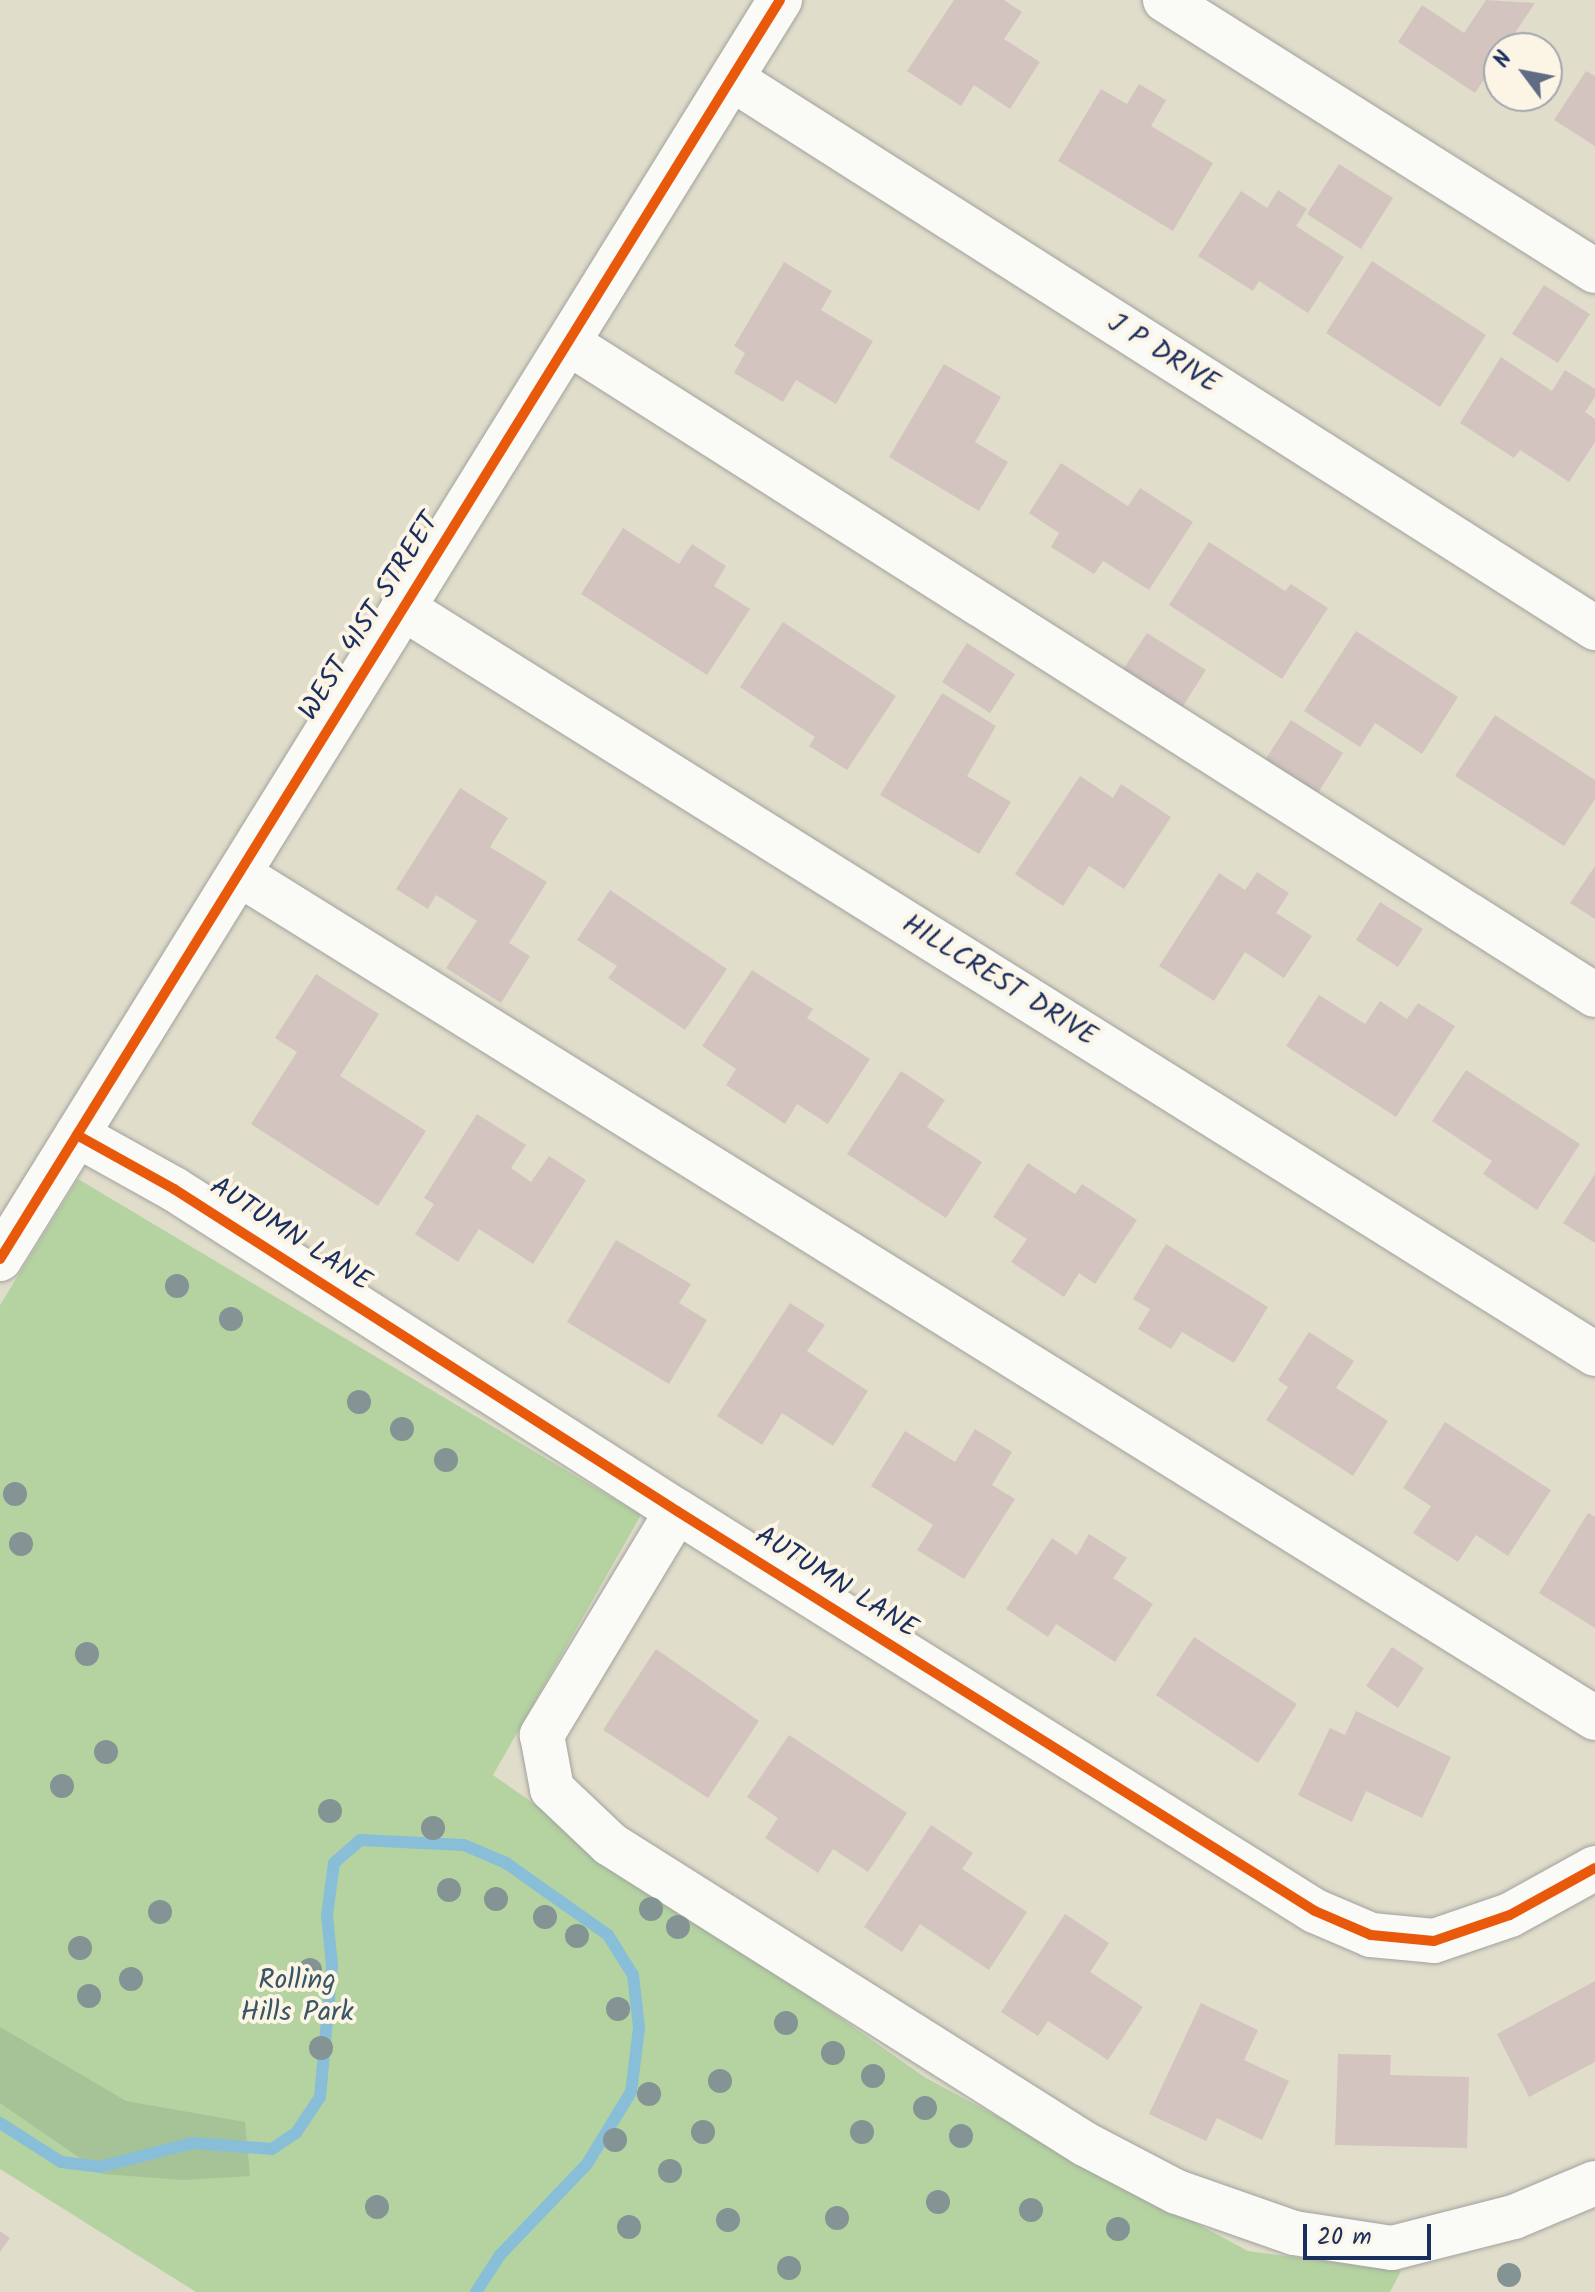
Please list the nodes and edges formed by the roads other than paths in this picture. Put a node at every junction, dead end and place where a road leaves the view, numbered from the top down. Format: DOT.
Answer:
graph roads {
  1 [pos="780,0"];
  2 [pos="1165,0"];
  3 [pos="732,79"];
  4 [pos="1595,271"];
  5 [pos="570,344"];
  6 [pos="403,608"];
  7 [pos="1595,628"];
  8 [pos="239,874"];
  9 [pos="1595,995"];
  10 [pos="77,1135"];
  11 [pos="0,1259"];
  12 [pos="1595,1354"];
  13 [pos="677,1511"];
  14 [pos="1595,1718"];
  15 [pos="1595,1868"];
  16 [pos="1595,2183"];
  1 -- 3 [label="street, WEST 41ST STREET"];
  2 -- 4 [label="street"];
  3 -- 5 [label="street, WEST 41ST STREET"];
  3 -- 7 [label="street, J P DRIVE"];
  5 -- 6 [label="street, WEST 41ST STREET"];
  5 -- 9 [label="street"];
  6 -- 8 [label="street, WEST 41ST STREET"];
  6 -- 12 [label="street, HILLCREST DRIVE"];
  8 -- 10 [label="street, WEST 41ST STREET"];
  8 -- 14 [label="street"];
  10 -- 11 [label="street, WEST 41ST STREET"];
  10 -- 13 [label="street, AUTUMN LANE"];
  13 -- 15 [label="street, AUTUMN LANE"];
  13 -- 16 [label="street"];
}
